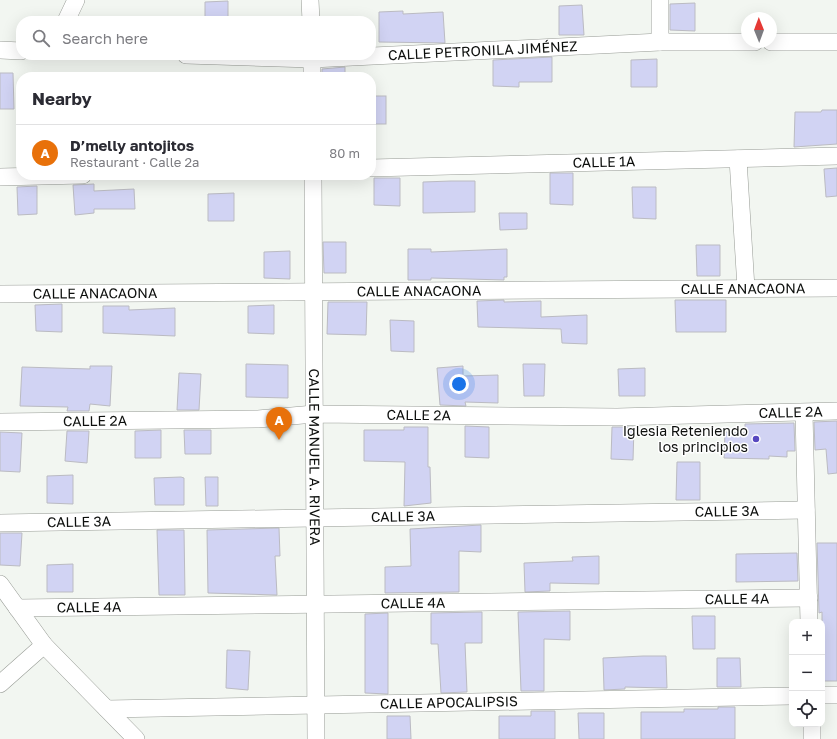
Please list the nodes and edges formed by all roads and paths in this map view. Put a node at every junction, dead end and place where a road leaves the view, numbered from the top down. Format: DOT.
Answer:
graph roads {
  1 [pos="76,0"];
  2 [pos="310,0"];
  3 [pos="660,0"];
  4 [pos="68,16"];
  5 [pos="311,16"];
  6 [pos="660,42"];
  7 [pos="741,42"];
  8 [pos="777,42"];
  9 [pos="837,42"];
  10 [pos="0,50"];
  11 [pos="16,51"];
  12 [pos="376,54"];
  13 [pos="312,60"];
  14 [pos="312,72"];
  15 [pos="837,156"];
  16 [pos="738,160"];
  17 [pos="376,168"];
  18 [pos="0,177"];
  19 [pos="16,177"];
  20 [pos="313,180"];
  21 [pos="746,288"];
  22 [pos="837,288"];
  23 [pos="314,293"];
  24 [pos="0,294"];
  25 [pos="837,411"];
  26 [pos="314,414"];
  27 [pos="804,414"];
  28 [pos="0,422"];
  29 [pos="806,510"];
  30 [pos="314,518"];
  31 [pos="0,523"];
  32 [pos="0,584"];
  33 [pos="809,598"];
  34 [pos="315,604"];
  35 [pos="17,608"];
  36 [pos="809,619"];
  37 [pos="44,645"];
  38 [pos="0,684"];
  39 [pos="825,695"];
  40 [pos="837,695"];
  41 [pos="789,696"];
  42 [pos="316,705"];
  43 [pos="107,709"];
  44 [pos="812,727"];
  45 [pos="136,739"];
  46 [pos="316,739"];
  47 [pos="812,739"];
  1 -- 4 [label="street"];
  2 -- 5 [label="street"];
  3 -- 6 [label="street"];
  6 -- 7 [label="street, CALLE PETRONILA JIMÉNEZ"];
  6 -- 12 [label="street, CALLE PETRONILA JIMÉNEZ"];
  8 -- 9 [label="street"];
  10 -- 11 [label="street"];
  13 -- 14 [label="street"];
  15 -- 16 [label="street, CALLE 1A"];
  16 -- 17 [label="street, CALLE 1A"];
  16 -- 21 [label="street"];
  18 -- 19 [label="street"];
  20 -- 23 [label="street, CALLE MANUEL A. RIVERA"];
  21 -- 22 [label="street, CALLE ANACAONA"];
  21 -- 23 [label="street, CALLE ANACAONA"];
  23 -- 24 [label="street, CALLE ANACAONA"];
  23 -- 26 [label="street, CALLE MANUEL A. RIVERA"];
  25 -- 27 [label="street, CALLE 2A"];
  26 -- 27 [label="street, CALLE 2A"];
  26 -- 28 [label="street, CALLE 2A"];
  26 -- 30 [label="street, CALLE MANUEL A. RIVERA"];
  27 -- 29 [label="street"];
  29 -- 30 [label="street, CALLE 3A"];
  29 -- 33 [label="street"];
  30 -- 31 [label="street, CALLE 3A"];
  30 -- 34 [label="street, CALLE MANUEL A. RIVERA"];
  32 -- 35 [label="street"];
  33 -- 34 [label="street, CALLE 4A"];
  33 -- 36 [label="street"];
  34 -- 35 [label="street, CALLE 4A"];
  34 -- 42 [label="street, CALLE MANUEL A. RIVERA"];
  35 -- 37 [label="street"];
  37 -- 38 [label="street"];
  37 -- 43 [label="street"];
  39 -- 40 [label="street"];
  41 -- 42 [label="street, CALLE APOCALIPSIS"];
  42 -- 43 [label="street, CALLE APOCALIPSIS"];
  42 -- 46 [label="street, CALLE MANUEL A. RIVERA"];
  43 -- 45 [label="street"];
  44 -- 47 [label="street"];
}
